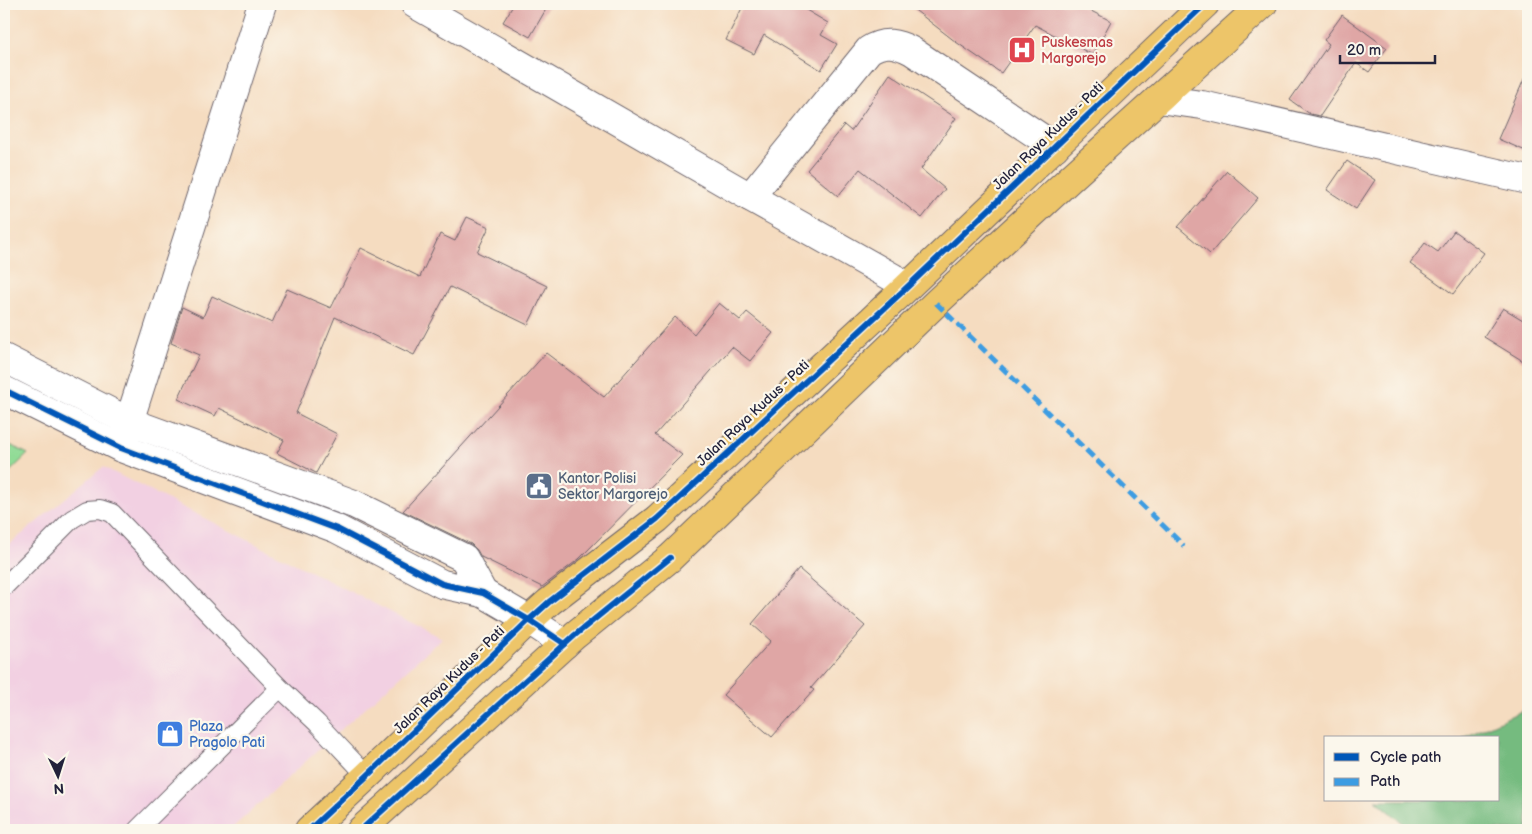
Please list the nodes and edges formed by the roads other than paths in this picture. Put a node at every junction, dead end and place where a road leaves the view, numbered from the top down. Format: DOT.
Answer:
graph roads {
  1 [pos="262,4"];
  2 [pos="415,4"];
  3 [pos="1205,4"];
  4 [pos="1264,4"];
  5 [pos="1158,99"];
  6 [pos="1055,147"];
  7 [pos="1528,180"];
  8 [pos="750,197"];
  9 [pos="908,286"];
  10 [pos="4,358"];
  11 [pos="4,390"];
  12 [pos="130,422"];
  13 [pos="121,448"];
  14 [pos="354,504"];
  15 [pos="337,530"];
  16 [pos="4,587"];
  17 [pos="483,593"];
  18 [pos="529,620"];
  19 [pos="565,644"];
  20 [pos="280,688"];
  21 [pos="367,776"];
  22 [pos="137,830"];
  23 [pos="309,830"];
  24 [pos="362,830"];
  1 -- 12 [label="street"];
  2 -- 8 [label="street"];
  3 -- 6 [label="main road, Jalan Raya Kudus - Pati"];
  4 -- 5 [label="main road"];
  5 -- 7 [label="street"];
  5 -- 19 [label="main road"];
  6 -- 8 [label="street"];
  6 -- 9 [label="main road, Jalan Raya Kudus - Pati"];
  8 -- 9 [label="street"];
  9 -- 18 [label="main road, Jalan Raya Kudus - Pati"];
  10 -- 12 [label="street"];
  11 -- 13 [label="street"];
  12 -- 13 [label="street"];
  12 -- 14 [label="street"];
  13 -- 15 [label="street"];
  14 -- 15 [label="street"];
  14 -- 17 [label="street"];
  15 -- 17 [label="street"];
  16 -- 20 [label="lane"];
  17 -- 18 [label="street"];
  18 -- 19 [label="street"];
  18 -- 21 [label="main road, Jalan Raya Kudus - Pati"];
  19 -- 24 [label="main road"];
  20 -- 21 [label="lane"];
  20 -- 22 [label="lane"];
  21 -- 23 [label="main road, Jalan Raya Kudus - Pati"];
}
